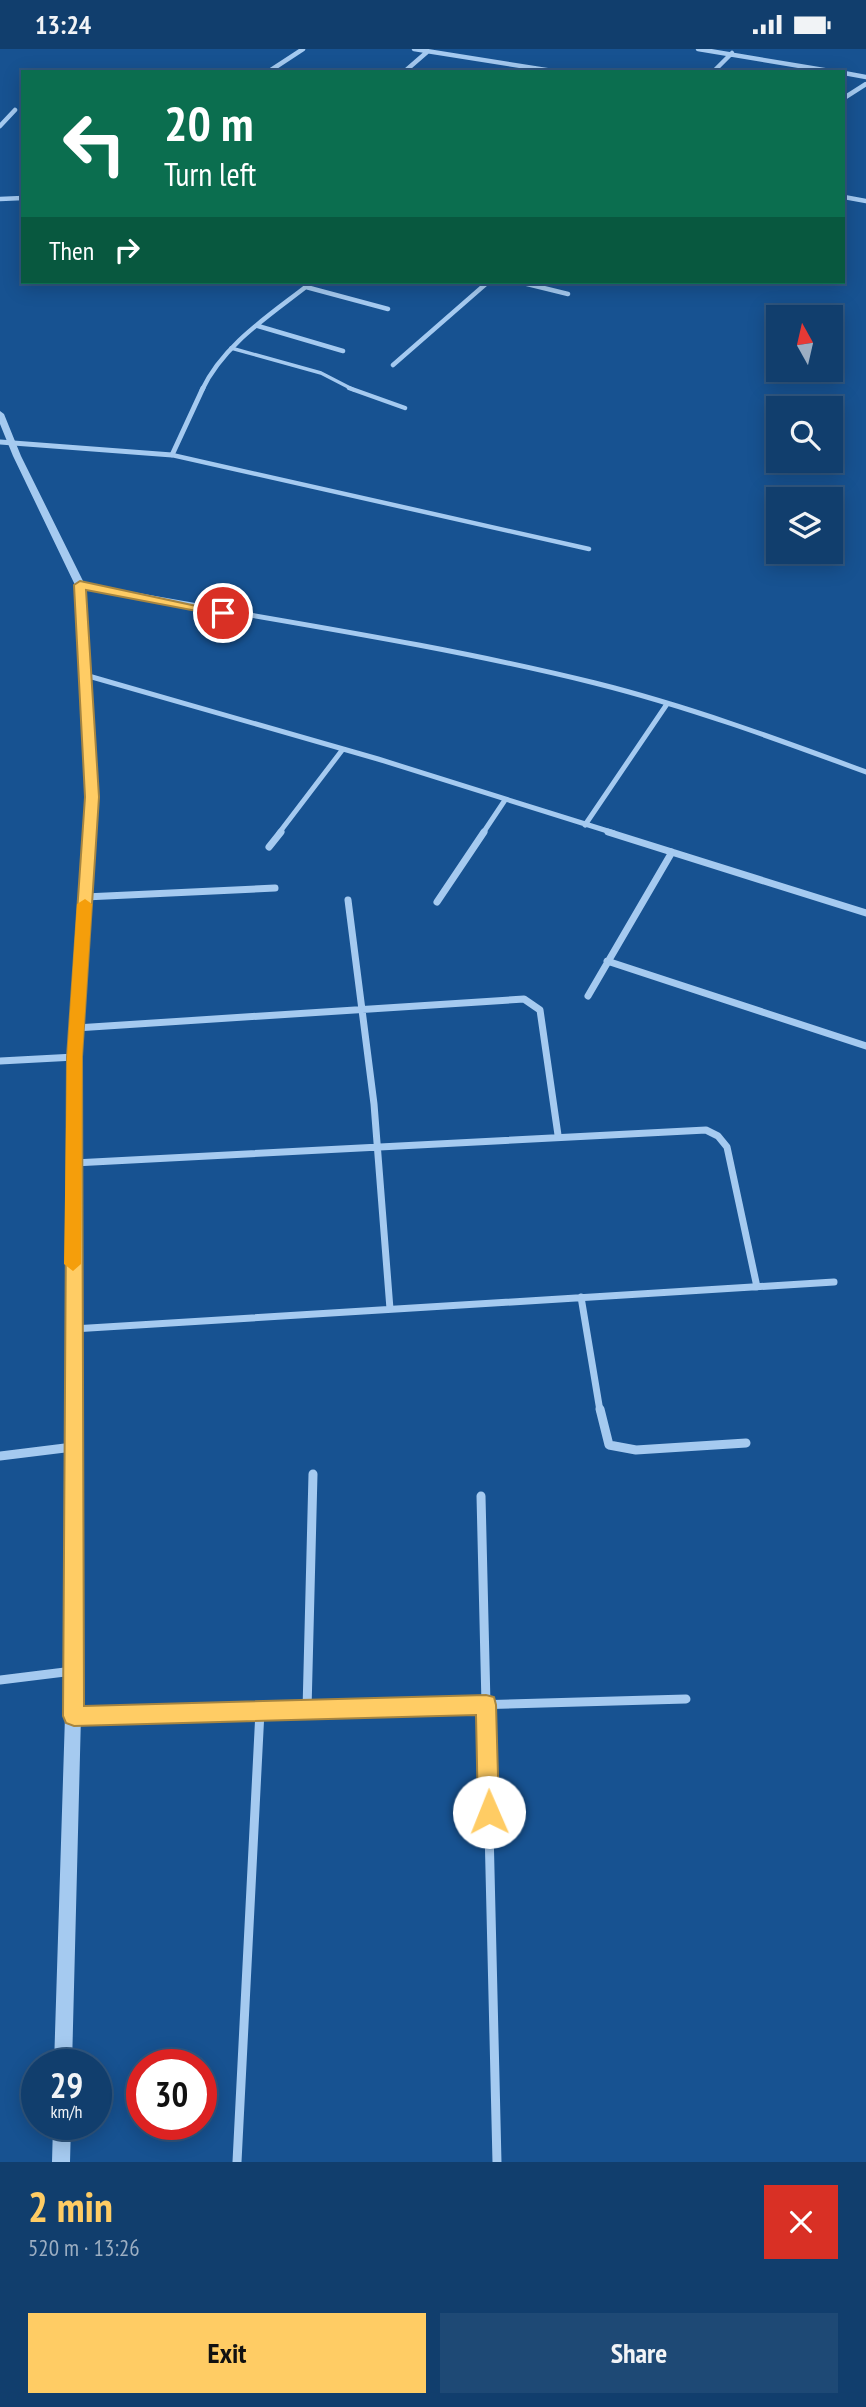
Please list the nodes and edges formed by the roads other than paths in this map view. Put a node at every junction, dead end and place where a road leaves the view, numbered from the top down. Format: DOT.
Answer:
graph roads {
  1 [pos="303,49"];
  2 [pos="414,49"];
  3 [pos="698,49"];
  4 [pos="739,49"];
  5 [pos="427,52"];
  6 [pos="733,53"];
  7 [pos="520,66"];
  8 [pos="271,70"];
  9 [pos="406,70"];
  10 [pos="516,70"];
  11 [pos="546,70"];
  12 [pos="715,70"];
  13 [pos="824,70"];
  14 [pos="845,73"];
  15 [pos="866,77"];
  16 [pos="866,84"];
  17 [pos="845,97"];
  18 [pos="15,110"];
  19 [pos="0,126"];
  20 [pos="845,197"];
  21 [pos="21,198"];
  22 [pos="0,199"];
  23 [pos="866,201"];
  24 [pos="310,284"];
  25 [pos="486,284"];
  26 [pos="527,284"];
  27 [pos="306,287"];
  28 [pos="568,294"];
  29 [pos="388,309"];
  30 [pos="258,325"];
  31 [pos="231,348"];
  32 [pos="343,351"];
  33 [pos="393,365"];
  34 [pos="405,408"];
  35 [pos="0,414"];
  36 [pos="6,443"];
  37 [pos="172,455"];
  38 [pos="589,549"];
  39 [pos="80,585"];
  40 [pos="85,675"];
  41 [pos="667,704"];
  42 [pos="343,749"];
  43 [pos="866,772"];
  44 [pos="505,800"];
  45 [pos="585,825"];
  46 [pos="269,847"];
  47 [pos="672,852"];
  48 [pos="275,888"];
  49 [pos="85,897"];
  50 [pos="348,900"];
  51 [pos="437,902"];
  52 [pos="866,912"];
  53 [pos="607,961"];
  54 [pos="588,996"];
  55 [pos="366,1009"];
  56 [pos="76,1028"];
  57 [pos="866,1046"];
  58 [pos="75,1057"];
  59 [pos="0,1061"];
  60 [pos="558,1135"];
  61 [pos="379,1145"];
  62 [pos="74,1163"];
  63 [pos="834,1282"];
  64 [pos="757,1286"];
  65 [pos="581,1297"];
  66 [pos="390,1309"];
  67 [pos="72,1329"];
  68 [pos="746,1443"];
  69 [pos="73,1447"];
  70 [pos="0,1456"];
  71 [pos="313,1474"];
  72 [pos="481,1496"];
  73 [pos="73,1671"];
  74 [pos="0,1680"];
  75 [pos="686,1699"];
  76 [pos="486,1705"];
  77 [pos="307,1710"];
  78 [pos="260,1711"];
  79 [pos="74,1716"];
  80 [pos="64,2049"];
  81 [pos="62,2140"];
  82 [pos="61,2162"];
  83 [pos="237,2162"];
  84 [pos="497,2162"];
  1 -- 8 [label="street"];
  2 -- 5 [label="street"];
  3 -- 6 [label="street"];
  4 -- 6 [label="street"];
  5 -- 7 [label="street"];
  5 -- 9 [label="street"];
  6 -- 12 [label="street"];
  6 -- 13 [label="street"];
  7 -- 10 [label="street"];
  7 -- 11 [label="street"];
  14 -- 15 [label="street"];
  16 -- 17 [label="street"];
  18 -- 19 [label="street"];
  20 -- 23 [label="street"];
  21 -- 22 [label="street"];
  24 -- 27 [label="street"];
  25 -- 33 [label="street"];
  26 -- 28 [label="street"];
  27 -- 29 [label="street"];
  27 -- 30 [label="street"];
  30 -- 31 [label="street"];
  30 -- 32 [label="street"];
  31 -- 34 [label="lane"];
  31 -- 37 [label="street"];
  35 -- 36 [label="street"];
  36 -- 37 [label="street"];
  36 -- 39 [label="street"];
  37 -- 38 [label="lane"];
  39 -- 40 [label="street"];
  39 -- 41 [label="street"];
  40 -- 42 [label="street"];
  40 -- 49 [label="street"];
  41 -- 43 [label="street"];
  41 -- 45 [label="street"];
  42 -- 44 [label="street"];
  42 -- 46 [label="street"];
  44 -- 45 [label="street"];
  44 -- 51 [label="street"];
  45 -- 47 [label="street"];
  47 -- 52 [label="street"];
  47 -- 53 [label="street"];
  48 -- 49 [label="street"];
  49 -- 56 [label="street"];
  50 -- 55 [label="street"];
  53 -- 54 [label="street"];
  53 -- 57 [label="street"];
  55 -- 56 [label="street"];
  55 -- 60 [label="street"];
  55 -- 61 [label="street"];
  56 -- 58 [label="street"];
  58 -- 59 [label="street"];
  58 -- 62 [label="street"];
  60 -- 61 [label="street"];
  60 -- 64 [label="street"];
  61 -- 62 [label="street"];
  61 -- 66 [label="street"];
  62 -- 67 [label="street"];
  63 -- 64 [label="street"];
  64 -- 65 [label="street"];
  65 -- 66 [label="street"];
  65 -- 68 [label="street"];
  66 -- 67 [label="street"];
  67 -- 69 [label="street"];
  69 -- 70 [label="street"];
  69 -- 73 [label="street"];
  71 -- 77 [label="street"];
  72 -- 76 [label="street"];
  73 -- 74 [label="street"];
  73 -- 79 [label="street"];
  75 -- 76 [label="street"];
  76 -- 77 [label="street"];
  76 -- 84 [label="street"];
  77 -- 78 [label="street"];
  78 -- 79 [label="street"];
  78 -- 83 [label="street"];
  79 -- 80 [label="street"];
  81 -- 82 [label="street"];
}
